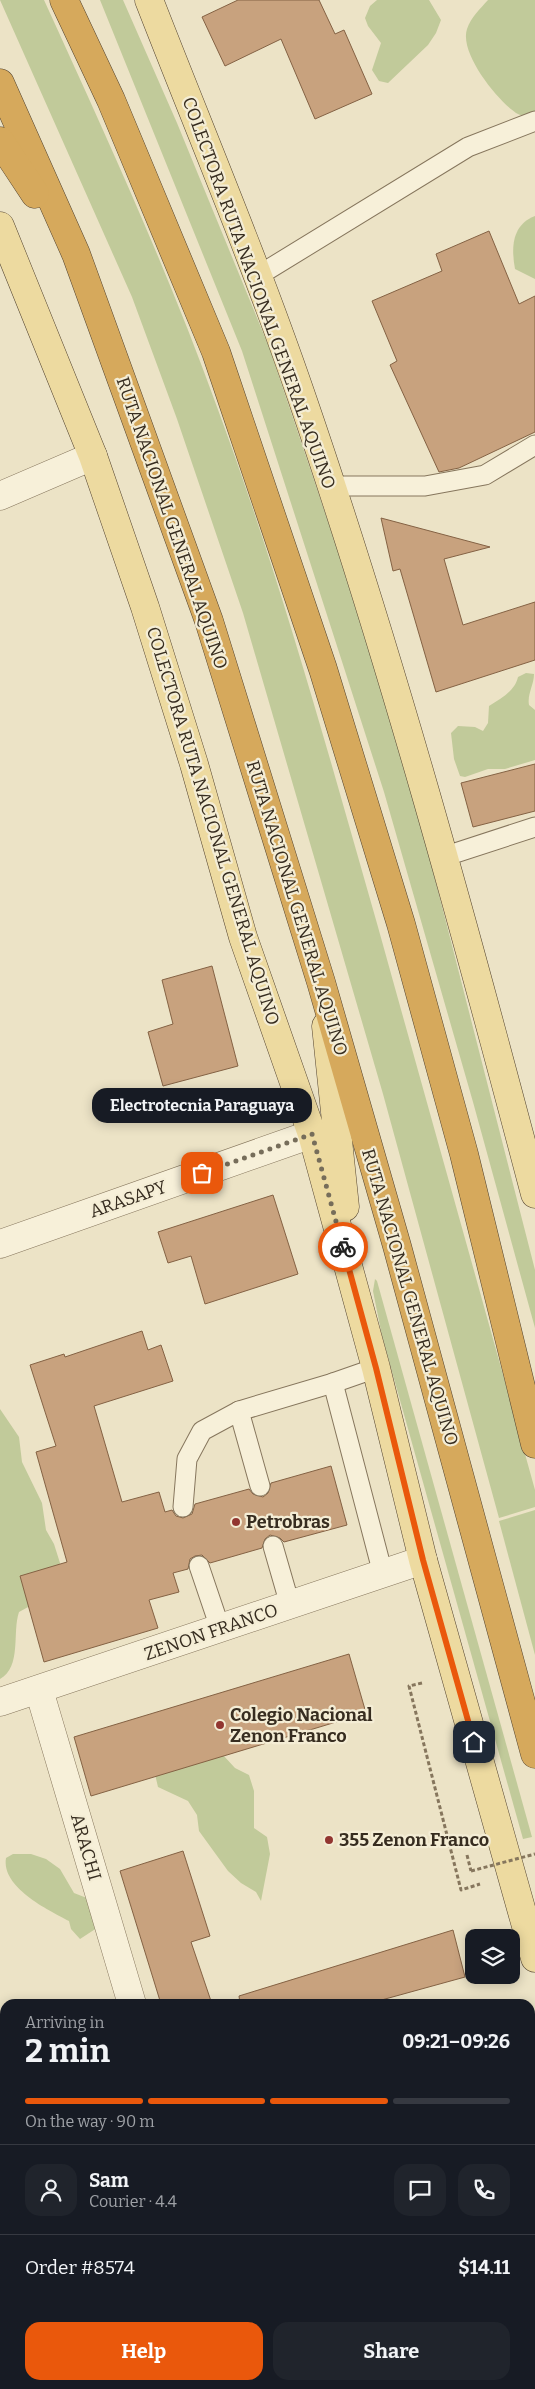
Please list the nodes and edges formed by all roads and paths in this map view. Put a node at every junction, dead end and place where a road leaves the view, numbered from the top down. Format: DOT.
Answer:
graph roads {
  1 [pos="64,0"];
  2 [pos="81,0"];
  3 [pos="149,0"];
  4 [pos="0,83"];
  5 [pos="111,100"];
  6 [pos="535,122"];
  7 [pos="0,141"];
  8 [pos="0,226"];
  9 [pos="76,254"];
  10 [pos="256,277"];
  11 [pos="535,445"];
  12 [pos="93,456"];
  13 [pos="331,486"];
  14 [pos="0,496"];
  15 [pos="535,827"];
  16 [pos="443,857"];
  17 [pos="321,982"];
  18 [pos="312,1134"];
  19 [pos="535,1194"];
  20 [pos="0,1244"];
  21 [pos="354,1290"];
  22 [pos="376,1368"];
  23 [pos="333,1383"];
  24 [pos="239,1410"];
  25 [pos="535,1444"];
  26 [pos="260,1486"];
  27 [pos="182,1507"];
  28 [pos="273,1546"];
  29 [pos="423,1560"];
  30 [pos="199,1566"];
  31 [pos="383,1574"];
  32 [pos="290,1605"];
  33 [pos="220,1628"];
  34 [pos="424,1683"];
  35 [pos="39,1690"];
  36 [pos="0,1702"];
  37 [pos="535,1754"];
  38 [pos="466,1852"];
  39 [pos="535,1854"];
  40 [pos="488,1882"];
  41 [pos="535,1958"];
  42 [pos="131,1999"];
  1 -- 5 [label="highway"];
  2 -- 5 [label="highway"];
  3 -- 10 [label="main road, COLECTORA RUTA NACIONAL GENERAL AQUINO"];
  4 -- 9 [label="highway, RUTA NACIONAL GENERAL AQUINO"];
  5 -- 25 [label="highway"];
  6 -- 10 [label="lane"];
  7 -- 9 [label="highway"];
  8 -- 12 [label="main road, COLECTORA RUTA NACIONAL GENERAL AQUINO"];
  9 -- 17 [label="highway, RUTA NACIONAL GENERAL AQUINO"];
  10 -- 13 [label="main road, COLECTORA RUTA NACIONAL GENERAL AQUINO"];
  11 -- 13 [label="lane"];
  12 -- 14 [label="street"];
  12 -- 18 [label="main road, COLECTORA RUTA NACIONAL GENERAL AQUINO"];
  13 -- 16 [label="main road, COLECTORA RUTA NACIONAL GENERAL AQUINO"];
  15 -- 16 [label="lane"];
  16 -- 19 [label="main road, COLECTORA RUTA NACIONAL GENERAL AQUINO"];
  17 -- 21 [label="main road"];
  17 -- 37 [label="highway, RUTA NACIONAL GENERAL AQUINO"];
  18 -- 20 [label="street, ARASAPY"];
  18 -- 21 [label="main road, COLECTORA RUTA NACIONAL GENERAL AQUINO"];
  21 -- 22 [label="main road, COLECTORA RUTA NACIONAL GENERAL AQUINO"];
  22 -- 23 [label="lane"];
  22 -- 29 [label="main road, COLECTORA RUTA NACIONAL GENERAL AQUINO"];
  23 -- 24 [label="lane"];
  23 -- 31 [label="lane"];
  24 -- 26 [label="lane"];
  24 -- 27 [label="lane"];
  28 -- 32 [label="lane"];
  29 -- 31 [label="street, ZENON FRANCO"];
  29 -- 41 [label="main road, COLECTORA RUTA NACIONAL GENERAL AQUINO"];
  30 -- 33 [label="lane"];
  31 -- 32 [label="street, ZENON FRANCO"];
  32 -- 33 [label="street, ZENON FRANCO"];
  33 -- 35 [label="street, ZENON FRANCO"];
  34 -- 40 [label="path"];
  35 -- 36 [label="street, ZENON FRANCO"];
  35 -- 42 [label="street, ARACHI"];
  38 -- 39 [label="path, bridge"];
}
